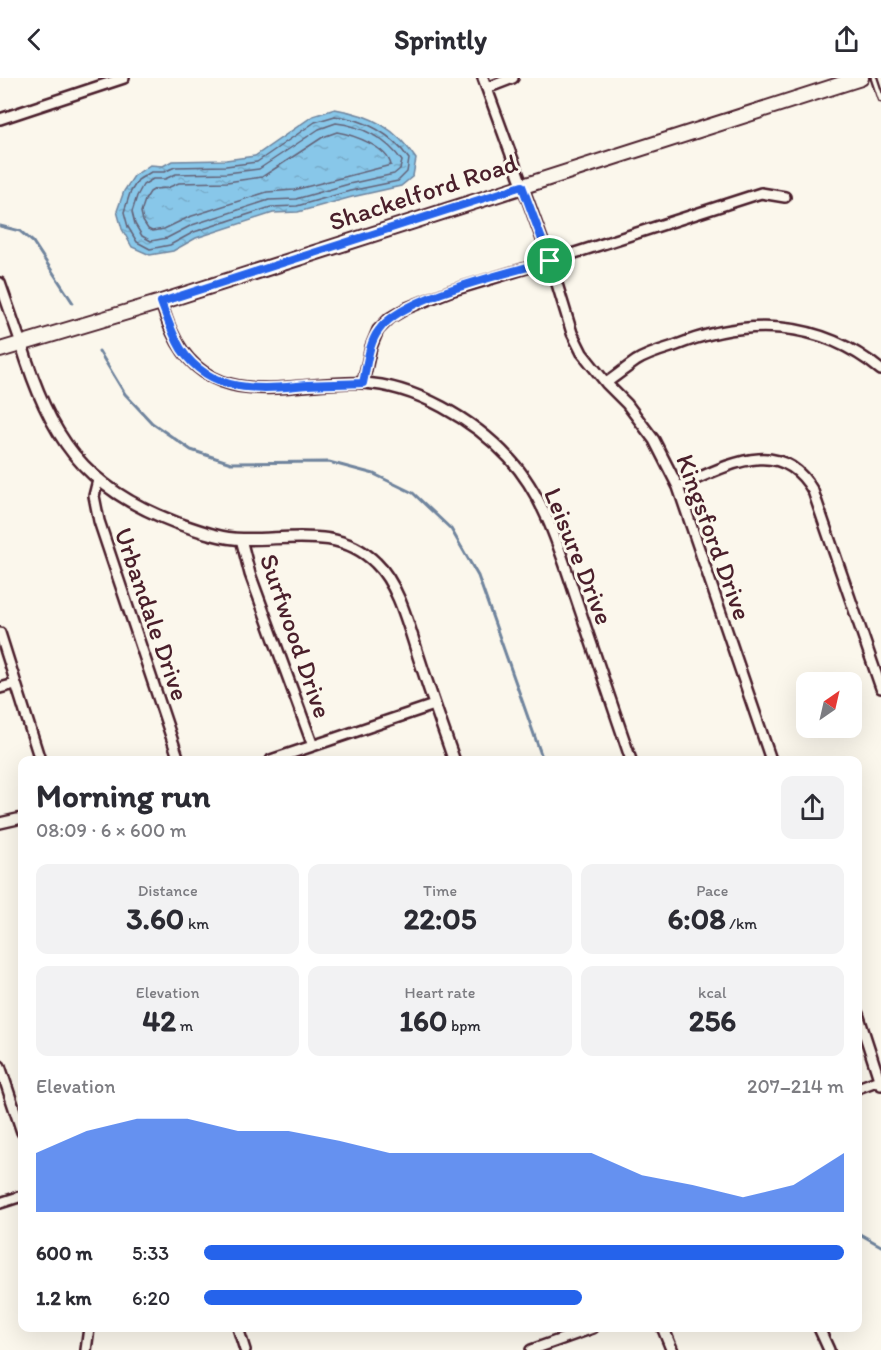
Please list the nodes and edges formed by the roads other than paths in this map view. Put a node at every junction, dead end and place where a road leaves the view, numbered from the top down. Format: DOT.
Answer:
graph roads {
  1 [pos="124,78"];
  2 [pos="513,78"];
  3 [pos="861,78"];
  4 [pos="874,78"];
  5 [pos="485,83"];
  6 [pos="881,99"];
  7 [pos="0,119"];
  8 [pos="522,186"];
  9 [pos="784,197"];
  10 [pos="550,261"];
  11 [pos="0,283"];
  12 [pos="161,302"];
  13 [pos="21,343"];
  14 [pos="0,350"];
  15 [pos="881,370"];
  16 [pos="363,383"];
  17 [pos="606,383"];
  18 [pos="98,480"];
  19 [pos="678,487"];
  20 [pos="240,539"];
  21 [pos="0,633"];
  22 [pos="15,684"];
  23 [pos="0,688"];
  24 [pos="881,688"];
  25 [pos="434,705"];
  26 [pos="313,746"];
  27 [pos="39,756"];
  28 [pos="178,756"];
  29 [pos="283,756"];
  30 [pos="453,756"];
  31 [pos="630,756"];
  32 [pos="770,756"];
  33 [pos="18,819"];
  34 [pos="0,823"];
  35 [pos="862,1026"];
  36 [pos="0,1066"];
  37 [pos="880,1082"];
  38 [pos="862,1087"];
  39 [pos="18,1120"];
  40 [pos="18,1197"];
  41 [pos="0,1203"];
  42 [pos="88,1332"];
  43 [pos="239,1332"];
  44 [pos="582,1332"];
  45 [pos="665,1332"];
  46 [pos="821,1332"];
  47 [pos="86,1350"];
  48 [pos="245,1350"];
  49 [pos="531,1350"];
  50 [pos="672,1350"];
  51 [pos="829,1350"];
  1 -- 7 [label="street"];
  2 -- 5 [label="street"];
  3 -- 8 [label="main road, Shackelford Road"];
  4 -- 6 [label="lane"];
  5 -- 8 [label="street, Kingsford Drive"];
  8 -- 10 [label="street, Kingsford Drive"];
  8 -- 12 [label="main road, Shackelford Road"];
  9 -- 10 [label="street"];
  10 -- 16 [label="street"];
  10 -- 17 [label="street, Kingsford Drive"];
  11 -- 13 [label="street"];
  12 -- 13 [label="main road, Shackelford Road"];
  12 -- 16 [label="street, Leisure Drive"];
  13 -- 14 [label="main road, Shackelford Road"];
  13 -- 18 [label="street"];
  15 -- 17 [label="street"];
  16 -- 31 [label="street, Leisure Drive"];
  17 -- 19 [label="street, Kingsford Drive"];
  18 -- 20 [label="street"];
  18 -- 28 [label="street, Urbandale Drive"];
  19 -- 24 [label="street"];
  19 -- 32 [label="street, Kingsford Drive"];
  20 -- 25 [label="street"];
  20 -- 26 [label="street, Surfwood Drive"];
  21 -- 22 [label="street"];
  22 -- 23 [label="street"];
  22 -- 27 [label="street"];
  25 -- 26 [label="street"];
  25 -- 30 [label="street"];
  26 -- 29 [label="street"];
  33 -- 34 [label="street"];
  35 -- 37 [label="street"];
  36 -- 39 [label="street"];
  37 -- 38 [label="street"];
  40 -- 41 [label="street"];
  42 -- 47 [label="street"];
  43 -- 48 [label="street"];
  44 -- 49 [label="street"];
  45 -- 50 [label="street"];
  46 -- 51 [label="street"];
}
